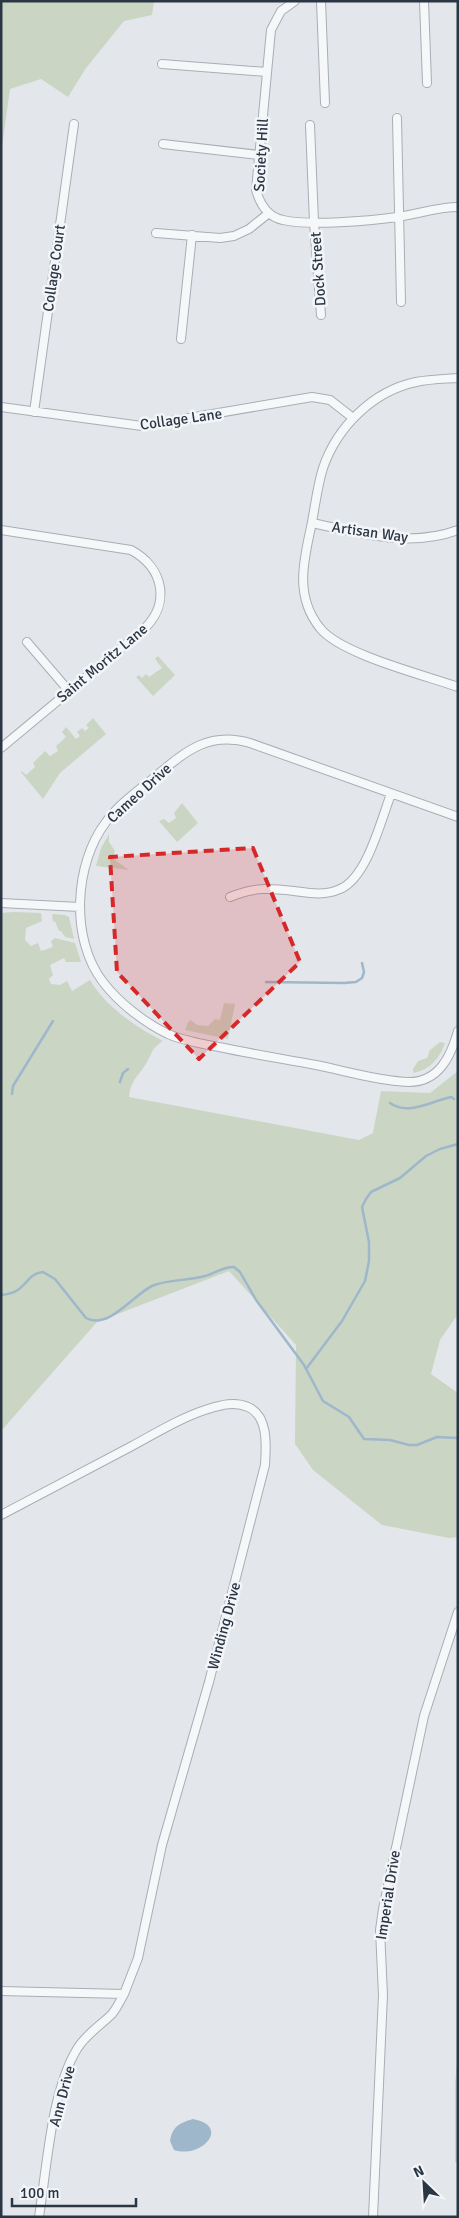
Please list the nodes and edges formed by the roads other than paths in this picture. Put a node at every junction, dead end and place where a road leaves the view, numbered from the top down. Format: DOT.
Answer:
graph roads {
  1 [pos="295,1"];
  2 [pos="321,1"];
  3 [pos="424,1"];
  4 [pos="162,64"];
  5 [pos="267,72"];
  6 [pos="427,83"];
  7 [pos="325,104"];
  8 [pos="397,118"];
  9 [pos="74,124"];
  10 [pos="310,125"];
  11 [pos="163,144"];
  12 [pos="260,155"];
  13 [pos="458,207"];
  14 [pos="269,212"];
  15 [pos="399,217"];
  16 [pos="314,222"];
  17 [pos="156,233"];
  18 [pos="192,235"];
  19 [pos="401,302"];
  20 [pos="321,315"];
  21 [pos="181,339"];
  22 [pos="458,378"];
  23 [pos="1,407"];
  24 [pos="34,412"];
  25 [pos="353,418"];
  26 [pos="312,523"];
  27 [pos="1,530"];
  28 [pos="458,530"];
  29 [pos="28,642"];
  30 [pos="458,687"];
  31 [pos="69,692"];
  32 [pos="1,748"];
  33 [pos="391,794"];
  34 [pos="458,817"];
  35 [pos="230,897"];
  36 [pos="1,903"];
  37 [pos="80,906"];
  38 [pos="458,1031"];
  39 [pos="1,1515"];
  40 [pos="457,1615"];
  41 [pos="1,1990"];
  42 [pos="124,1994"];
  43 [pos="39,2217"];
  44 [pos="373,2217"];
  1 -- 5 [label="street, Society Hill"];
  2 -- 7 [label="street"];
  3 -- 6 [label="street"];
  4 -- 5 [label="street"];
  5 -- 12 [label="street, Society Hill"];
  8 -- 15 [label="street"];
  9 -- 24 [label="street, Collage Court"];
  10 -- 16 [label="street, Dock Street"];
  11 -- 12 [label="street"];
  12 -- 14 [label="street, Society Hill"];
  13 -- 15 [label="street, Society Hill"];
  14 -- 16 [label="street, Society Hill"];
  14 -- 18 [label="street"];
  15 -- 16 [label="street, Society Hill"];
  15 -- 19 [label="street"];
  16 -- 20 [label="street, Dock Street"];
  17 -- 18 [label="street"];
  18 -- 21 [label="street"];
  22 -- 25 [label="street"];
  23 -- 24 [label="street, Collage Lane"];
  24 -- 25 [label="street, Collage Lane"];
  25 -- 26 [label="street"];
  26 -- 28 [label="street, Artisan Way"];
  26 -- 30 [label="street"];
  27 -- 31 [label="street, Saint Moritz Lane"];
  29 -- 31 [label="street"];
  31 -- 32 [label="street, Saint Moritz Lane"];
  33 -- 34 [label="street, Cameo Drive"];
  33 -- 35 [label="street"];
  33 -- 37 [label="street, Cameo Drive"];
  36 -- 37 [label="street"];
  37 -- 38 [label="street, Cameo Drive"];
  39 -- 42 [label="street, Winding Drive"];
  40 -- 44 [label="street, Imperial Drive"];
  41 -- 42 [label="street"];
  42 -- 43 [label="street, Ann Drive"];
}
